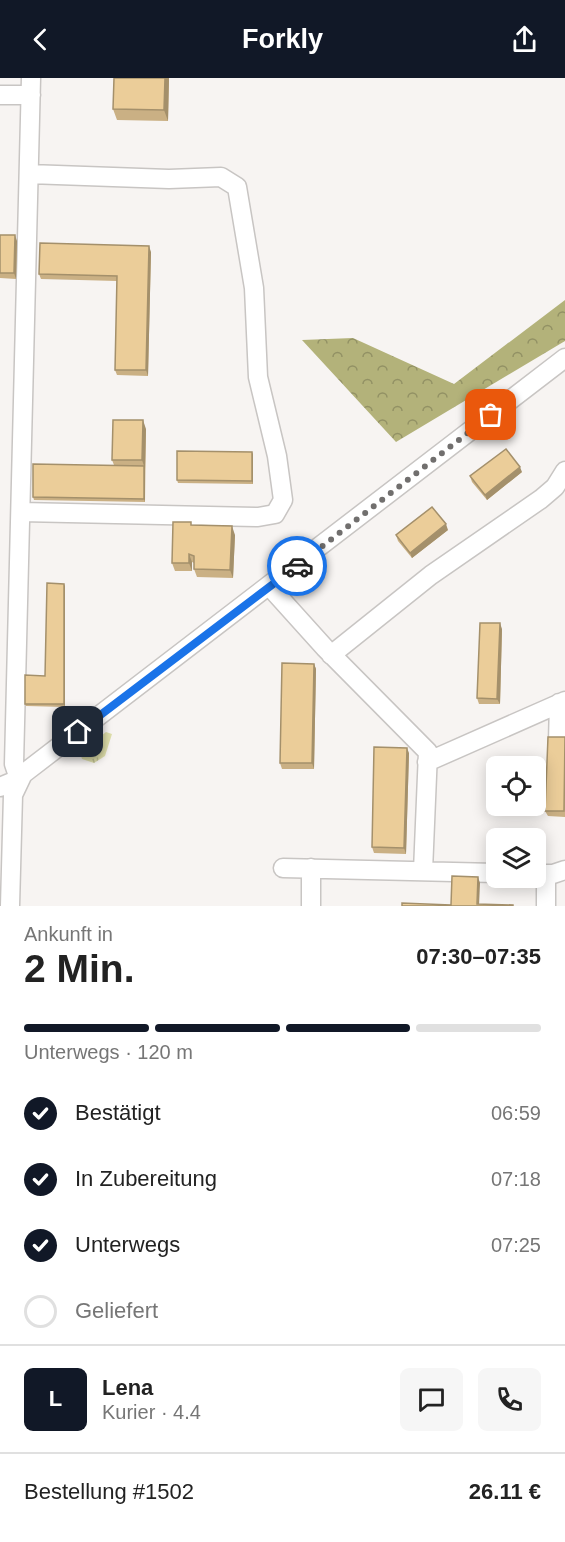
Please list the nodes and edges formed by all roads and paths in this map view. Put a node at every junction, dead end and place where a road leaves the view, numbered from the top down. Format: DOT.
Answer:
graph roads {
  1 [pos="31,86"];
  2 [pos="0,95"];
  3 [pos="29,174"];
  4 [pos="565,358"];
  5 [pos="565,471"];
  6 [pos="21,512"];
  7 [pos="270,587"];
  8 [pos="331,655"];
  9 [pos="562,702"];
  10 [pos="558,742"];
  11 [pos="427,762"];
  12 [pos="19,779"];
  13 [pos="0,787"];
  14 [pos="283,868"];
  15 [pos="311,868"];
  16 [pos="565,870"];
  17 [pos="423,871"];
  18 [pos="486,873"];
  19 [pos="546,873"];
  20 [pos="543,888"];
  21 [pos="10,906"];
  22 [pos="311,906"];
  23 [pos="546,906"];
  1 -- 2 [label="street"];
  1 -- 3 [label="street"];
  3 -- 6 [label="street"];
  3 -- 6 [label="street"];
  4 -- 7 [label="street"];
  5 -- 8 [label="street"];
  6 -- 12 [label="street"];
  7 -- 8 [label="street"];
  7 -- 12 [label="street"];
  8 -- 11 [label="street"];
  9 -- 10 [label="street"];
  9 -- 11 [label="street"];
  11 -- 17 [label="street"];
  12 -- 13 [label="street"];
  12 -- 21 [label="street"];
  14 -- 15 [label="street"];
  15 -- 17 [label="street"];
  15 -- 22 [label="street"];
  16 -- 19 [label="street"];
  17 -- 18 [label="street"];
  20 -- 23 [label="street"];
}
